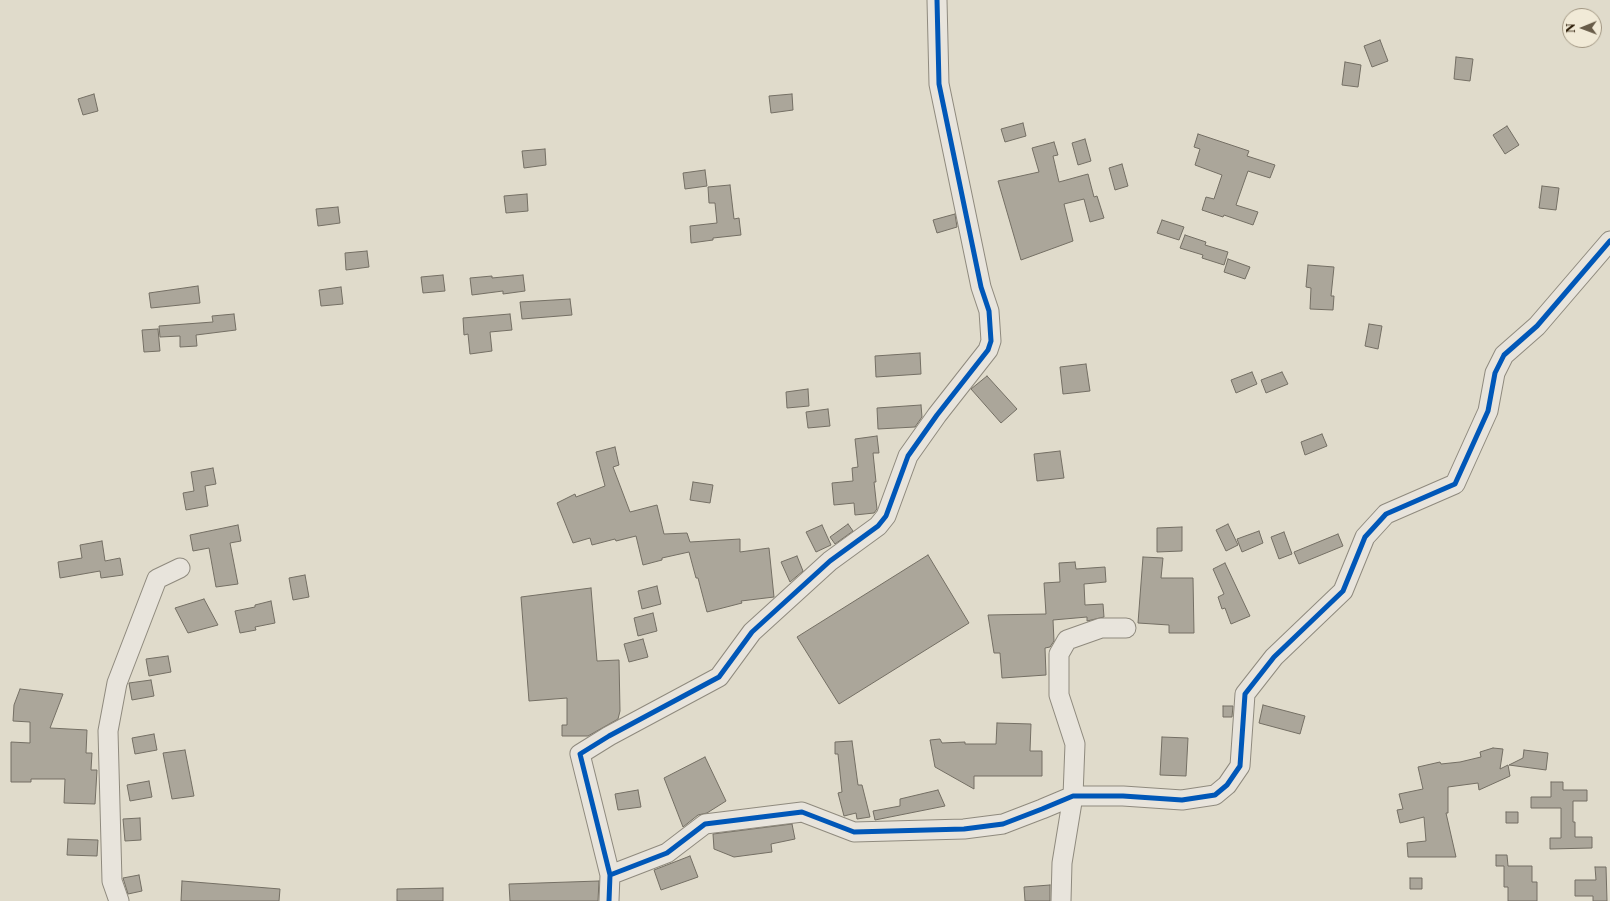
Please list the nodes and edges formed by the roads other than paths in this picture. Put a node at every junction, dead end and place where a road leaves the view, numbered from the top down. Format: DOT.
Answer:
graph roads {
  1 [pos="937,0"];
  2 [pos="1610,241"];
  3 [pos="180,568"];
  4 [pos="1126,628"];
  5 [pos="1073,796"];
  6 [pos="610,875"];
  7 [pos="119,901"];
  8 [pos="609,901"];
  9 [pos="1061,901"];
  1 -- 6 [label="street"];
  2 -- 5 [label="street"];
  3 -- 7 [label="street"];
  4 -- 5 [label="street"];
  5 -- 6 [label="street"];
  5 -- 9 [label="street"];
  6 -- 8 [label="street"];
}
